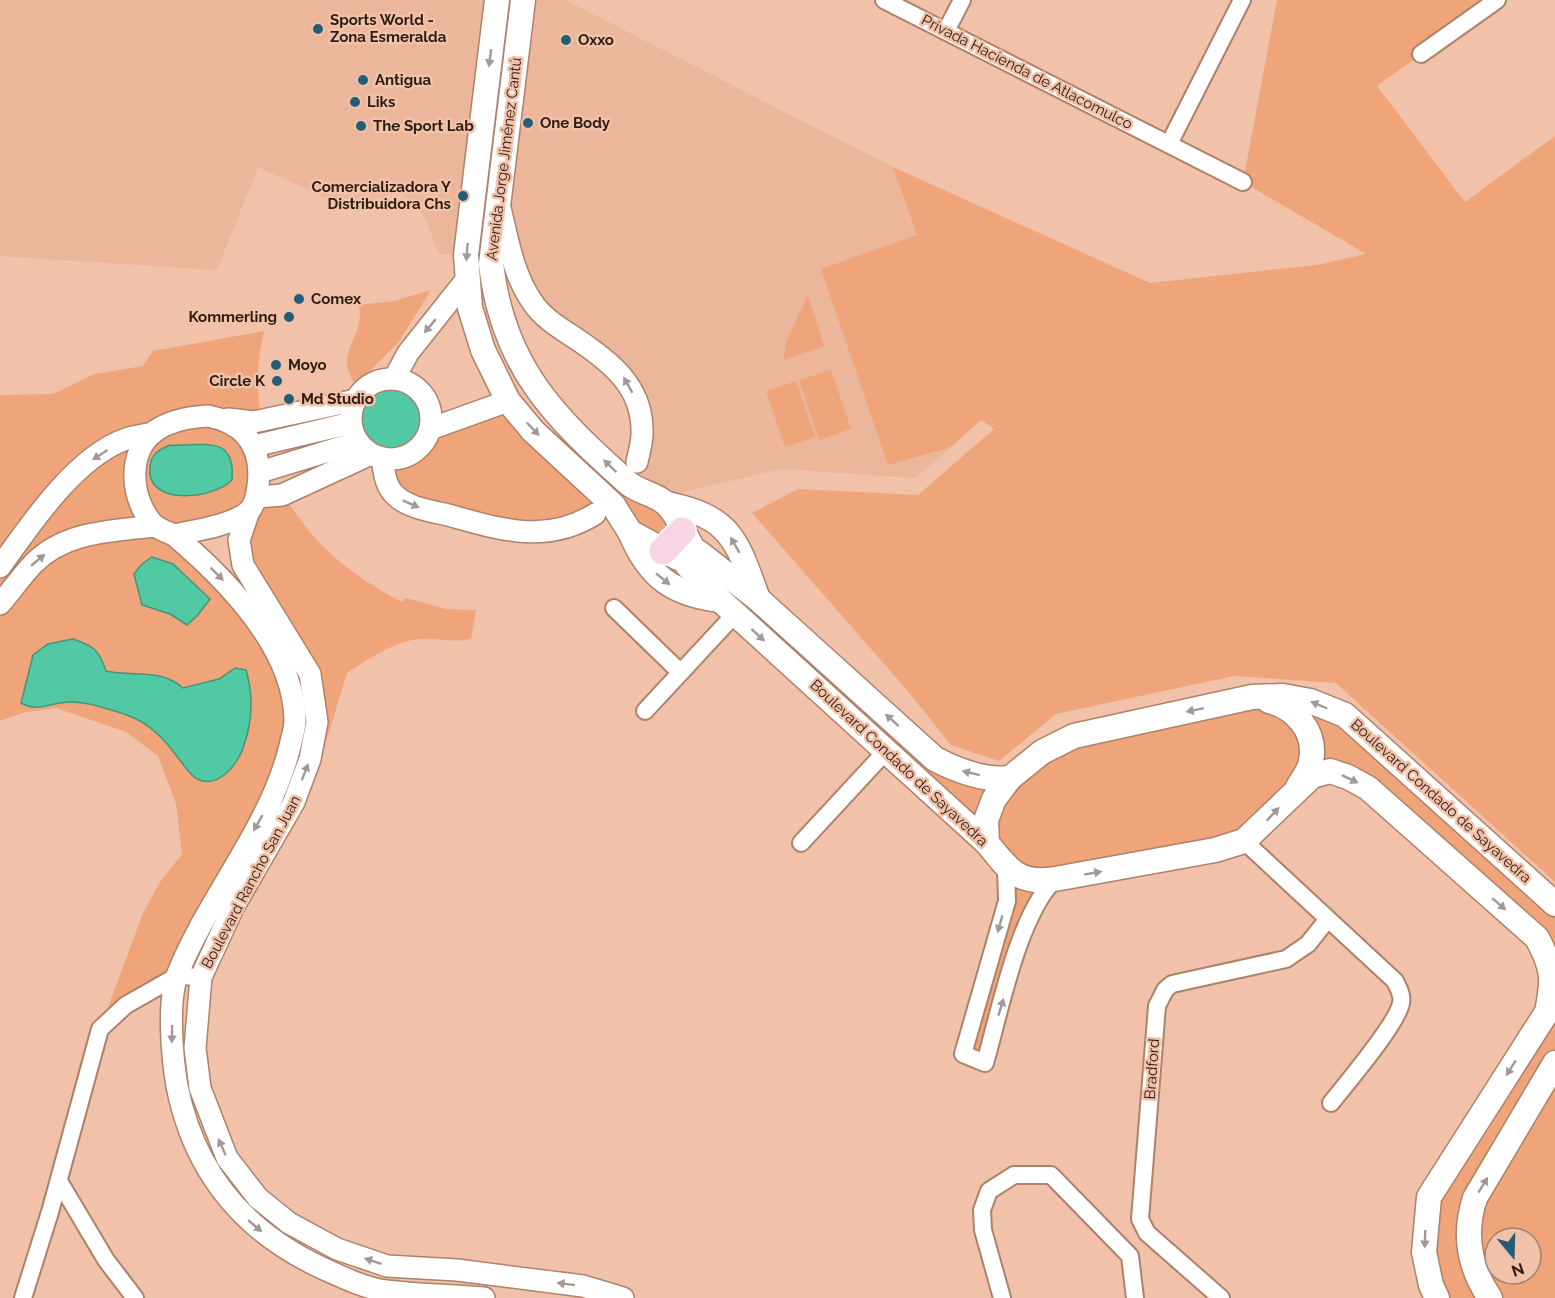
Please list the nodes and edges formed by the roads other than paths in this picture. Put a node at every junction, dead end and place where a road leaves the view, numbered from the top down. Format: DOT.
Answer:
graph roads {
  1 [pos="497,0"];
  2 [pos="523,0"];
  3 [pos="884,0"];
  4 [pos="962,0"];
  5 [pos="1242,0"];
  6 [pos="1497,0"];
  7 [pos="946,31"];
  8 [pos="1421,54"];
  9 [pos="1169,144"];
  10 [pos="1243,182"];
  11 [pos="499,203"];
  12 [pos="466,280"];
  13 [pos="394,379"];
  14 [pos="356,400"];
  15 [pos="508,401"];
  16 [pos="225,419"];
  17 [pos="430,429"];
  18 [pos="153,433"];
  19 [pos="366,444"];
  20 [pos="260,445"];
  21 [pos="330,461"];
  22 [pos="637,462"];
  23 [pos="266,470"];
  24 [pos="631,486"];
  25 [pos="253,504"];
  26 [pos="667,504"];
  27 [pos="604,509"];
  28 [pos="164,530"];
  29 [pos="630,532"];
  30 [pos="685,552"];
  31 [pos="0,567"];
  32 [pos="758,599"];
  33 [pos="0,604"];
  34 [pos="727,607"];
  35 [pos="614,608"];
  36 [pos="680,672"];
  37 [pos="1252,697"];
  38 [pos="645,711"];
  39 [pos="887,750"];
  40 [pos="1010,778"];
  41 [pos="1298,787"];
  42 [pos="1244,842"];
  43 [pos="801,843"];
  44 [pos="987,843"];
  45 [pos="1006,867"];
  46 [pos="1055,879"];
  47 [pos="1555,904"];
  48 [pos="1327,920"];
  49 [pos="177,976"];
  50 [pos="201,977"];
  51 [pos="1555,1063"];
  52 [pos="1331,1103"];
  53 [pos="59,1181"];
  54 [pos="23,1298"];
  55 [pos="135,1298"];
  56 [pos="484,1298"];
  57 [pos="623,1298"];
  58 [pos="1002,1298"];
  59 [pos="1136,1298"];
  60 [pos="1221,1298"];
  61 [pos="1437,1298"];
  62 [pos="1490,1298"];
  1 -- 12 [label="main road, Avenida Jorge Jiménez Cantú, one-way"];
  2 -- 11 [label="main road, Avenida Jorge Jiménez Cantú"];
  3 -- 7 [label="street, Privada Hacienda de Atlacomulco"];
  4 -- 7 [label="street, Privada Hacienda de Atlacomulco"];
  5 -- 9 [label="street"];
  6 -- 8 [label="street"];
  7 -- 9 [label="street, Privada Hacienda de Atlacomulco"];
  9 -- 10 [label="street, Privada Hacienda de Atlacomulco"];
  22 -- 11 [label="street, one-way"];
  24 -- 11 [label="main road, Avenida Jorge Jiménez Cantú, one-way"];
  12 -- 13 [label="street, one-way"];
  12 -- 15 [label="main road, Avenida Jorge Jiménez Cantú"];
  13 -- 14 [label="street"];
  13 -- 17 [label="street"];
  14 -- 16 [label="street"];
  14 -- 19 [label="street"];
  15 -- 17 [label="street"];
  15 -- 27 [label="main road, Avenida Jorge Jiménez Cantú, one-way"];
  16 -- 18 [label="street"];
  16 -- 20 [label="street"];
  17 -- 19 [label="street"];
  18 -- 28 [label="street, Boulevard Rancho San Juan"];
  18 -- 31 [label="street, one-way"];
  19 -- 20 [label="street"];
  19 -- 21 [label="street"];
  19 -- 27 [label="street, one-way"];
  20 -- 23 [label="street, Boulevard Rancho San Juan"];
  21 -- 23 [label="street"];
  21 -- 25 [label="street"];
  23 -- 25 [label="street, Boulevard Rancho San Juan"];
  24 -- 26 [label="main road, Avenida Jorge Jiménez Cantú"];
  24 -- 27 [label="main road"];
  25 -- 28 [label="street"];
  50 -- 25 [label="street, Boulevard Rancho San Juan, one-way"];
  26 -- 30 [label="main road"];
  32 -- 26 [label="main road, Boulevard Condado de Sayavedra, one-way"];
  27 -- 29 [label="main road, Avenida Jorge Jiménez Cantú"];
  33 -- 28 [label="street, one-way"];
  28 -- 49 [label="street, Boulevard Rancho San Juan, one-way"];
  29 -- 30 [label="main road, Avenida Jorge Jiménez Cantú"];
  29 -- 34 [label="main road, one-way"];
  30 -- 32 [label="main road, Boulevard Condado de Sayavedra"];
  30 -- 34 [label="main road, Boulevard Condado de Sayavedra"];
  40 -- 32 [label="main road, Boulevard Condado de Sayavedra, one-way"];
  34 -- 36 [label="street"];
  34 -- 39 [label="main road, Boulevard Condado de Sayavedra, one-way"];
  35 -- 36 [label="street"];
  36 -- 38 [label="street"];
  37 -- 40 [label="main road, Boulevard Condado de Sayavedra, one-way"];
  37 -- 41 [label="main road"];
  47 -- 37 [label="main road, Boulevard Condado de Sayavedra, one-way"];
  39 -- 43 [label="street"];
  39 -- 44 [label="main road, Boulevard Condado de Sayavedra"];
  40 -- 44 [label="main road"];
  42 -- 41 [label="main road, one-way"];
  41 -- 61 [label="main road, one-way"];
  46 -- 42 [label="main road, Boulevard Condado de Sayavedra, one-way"];
  42 -- 48 [label="street"];
  44 -- 45 [label="main road, Boulevard Condado de Sayavedra"];
  45 -- 46 [label="main road, Boulevard Condado de Sayavedra"];
  45 -- 46 [label="street, one-way"];
  48 -- 52 [label="street"];
  48 -- 60 [label="street, Bradford"];
  49 -- 50 [label="street"];
  49 -- 53 [label="street"];
  49 -- 56 [label="street, Boulevard Rancho San Juan, one-way"];
  57 -- 50 [label="street, Boulevard Rancho San Juan, one-way"];
  62 -- 51 [label="main road, one-way"];
  53 -- 54 [label="street"];
  53 -- 55 [label="street"];
  58 -- 59 [label="street"];
}
